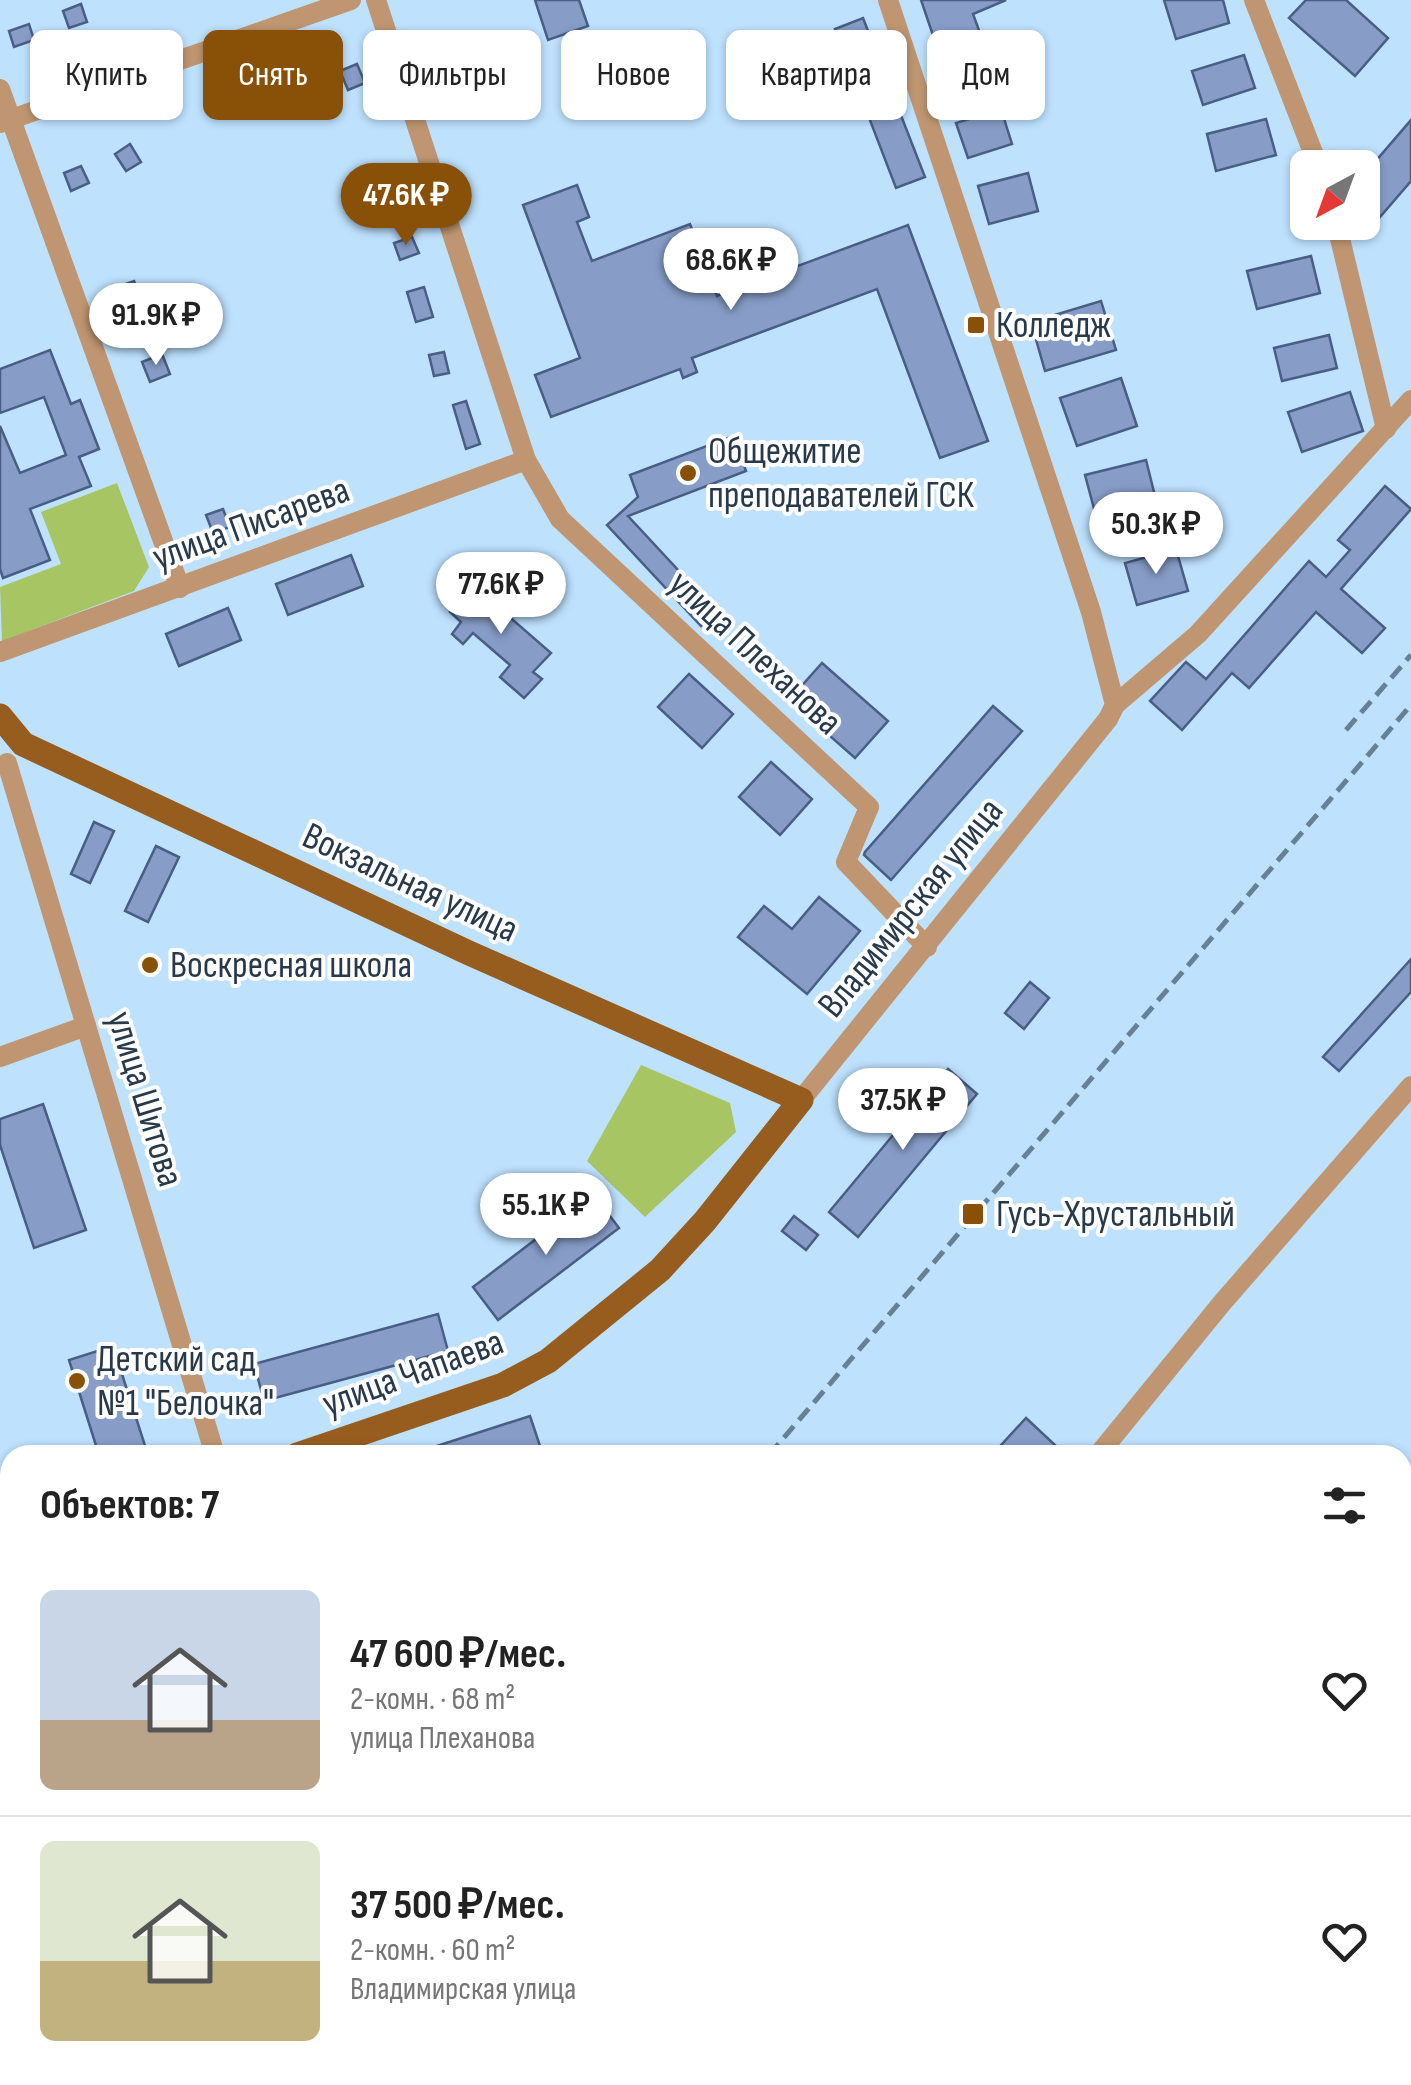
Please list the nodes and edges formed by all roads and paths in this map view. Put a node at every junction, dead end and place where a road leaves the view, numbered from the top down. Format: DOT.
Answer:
graph roads {
  1 [pos="351,0"];
  2 [pos="376,0"];
  3 [pos="888,0"];
  4 [pos="1254,0"];
  5 [pos="0,89"];
  6 [pos="5,121"];
  7 [pos="1312,150"];
  8 [pos="1340,240"];
  9 [pos="1411,400"];
  10 [pos="1386,429"];
  11 [pos="526,460"];
  12 [pos="180,588"];
  13 [pos="0,652"];
  14 [pos="1115,705"];
  15 [pos="0,716"];
  16 [pos="10,757"];
  17 [pos="928,947"];
  18 [pos="86,1026"];
  19 [pos="0,1057"];
  20 [pos="1411,1086"];
  21 [pos="801,1100"];
  22 [pos="213,1445"];
  23 [pos="327,1445"];
  24 [pos="1106,1445"];
  1 -- 6 [label="street"];
  2 -- 11 [label="street, улица Плеханова"];
  3 -- 14 [label="street"];
  4 -- 7 [label="street"];
  5 -- 6 [label="street"];
  6 -- 12 [label="street"];
  8 -- 10 [label="street"];
  9 -- 10 [label="street"];
  10 -- 14 [label="street"];
  11 -- 12 [label="street, улица Писарева"];
  11 -- 17 [label="street, улица Плеханова"];
  12 -- 13 [label="street, улица Писарева"];
  14 -- 17 [label="street, Владимирская улица"];
  15 -- 16 [label="main road, Вокзальная улица"];
  16 -- 18 [label="street, улица Шитова"];
  16 -- 21 [label="main road, Вокзальная улица"];
  17 -- 21 [label="street, Владимирская улица"];
  18 -- 19 [label="street"];
  18 -- 22 [label="street, улица Шитова"];
  20 -- 24 [label="street"];
  21 -- 23 [label="main road, улица Чапаева"];
}
